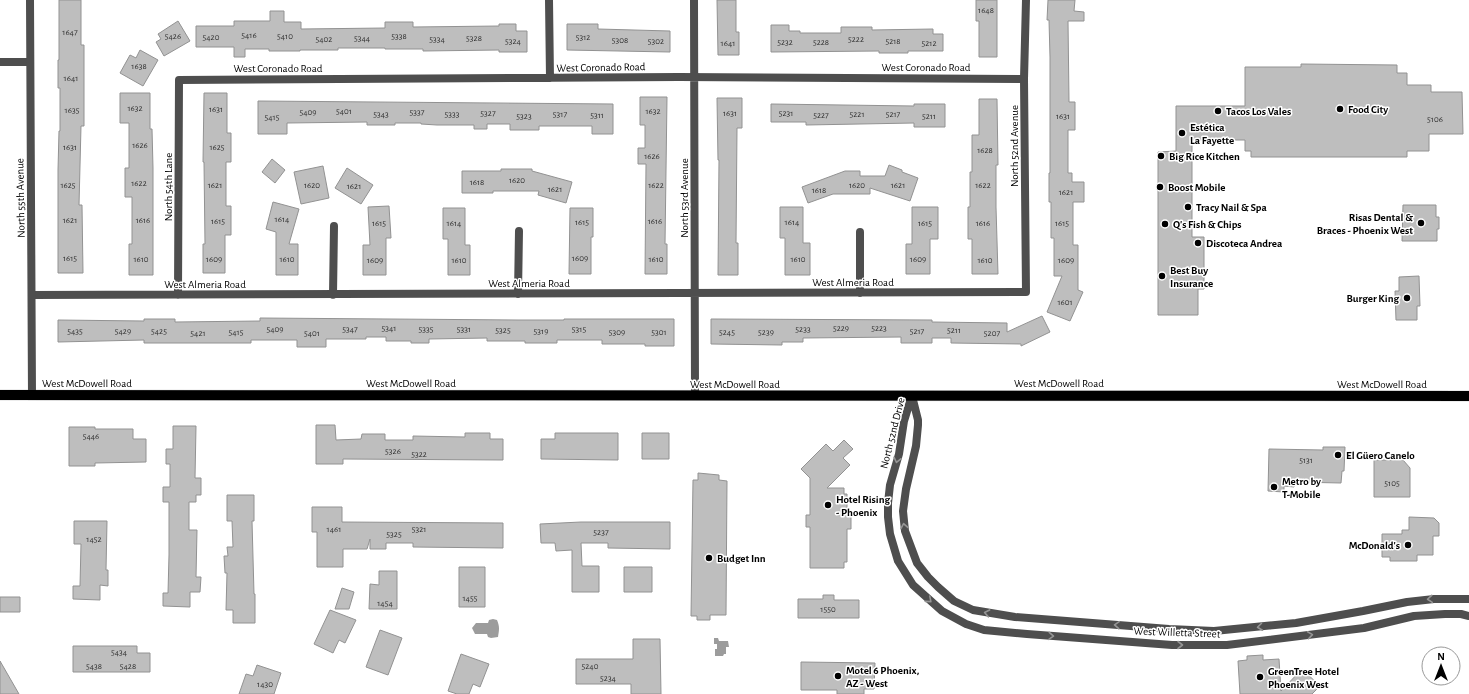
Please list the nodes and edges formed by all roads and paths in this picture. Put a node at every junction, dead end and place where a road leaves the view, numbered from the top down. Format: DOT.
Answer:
graph roads {
  1 [pos="30,0"];
  2 [pos="549,0"];
  3 [pos="694,0"];
  4 [pos="1026,0"];
  5 [pos="0,62"];
  6 [pos="29,62"];
  7 [pos="695,77"];
  8 [pos="550,78"];
  9 [pos="1024,79"];
  10 [pos="179,80"];
  11 [pos="334,226"];
  12 [pos="519,231"];
  13 [pos="860,232"];
  14 [pos="1026,292"];
  15 [pos="860,293"];
  16 [pos="333,294"];
  17 [pos="518,294"];
  18 [pos="694,294"];
  19 [pos="32,295"];
  20 [pos="178,295"];
  21 [pos="0,395"];
  22 [pos="32,395"];
  23 [pos="912,395"];
  24 [pos="695,396"];
  25 [pos="1469,396"];
  26 [pos="917,563"];
  27 [pos="904,571"];
  28 [pos="1469,599"];
  29 [pos="1469,616"];
  1 -- 6 [label="street, North 55th Avenue"];
  2 -- 8 [label="street"];
  3 -- 7 [label="street, North 53rd Avenue"];
  4 -- 9 [label="street, North 52nd Avenue"];
  5 -- 6 [label="street"];
  6 -- 19 [label="street, North 55th Avenue"];
  7 -- 8 [label="street, West Coronado Road"];
  7 -- 9 [label="street, West Coronado Road"];
  7 -- 18 [label="street, North 53rd Avenue"];
  8 -- 10 [label="street, West Coronado Road"];
  9 -- 14 [label="street, North 52nd Avenue"];
  10 -- 20 [label="street, North 54th Lane"];
  11 -- 16 [label="street"];
  12 -- 17 [label="street"];
  13 -- 15 [label="street"];
  14 -- 15 [label="street, West Almeria Road"];
  15 -- 18 [label="street, West Almeria Road"];
  16 -- 17 [label="street, West Almeria Road"];
  16 -- 20 [label="street, West Almeria Road"];
  17 -- 18 [label="street, West Almeria Road"];
  18 -- 24 [label="street, North 53rd Avenue"];
  19 -- 20 [label="street, West Almeria Road"];
  19 -- 22 [label="street, North 55th Avenue"];
  21 -- 22 [label="main road, West McDowell Road"];
  22 -- 24 [label="main road, West McDowell Road"];
  23 -- 24 [label="main road, West McDowell Road"];
  23 -- 25 [label="main road, West McDowell Road"];
  26 -- 23 [label="street, North 52nd Drive, one-way"];
  23 -- 27 [label="street, North 52nd Drive, one-way"];
  28 -- 26 [label="street, West Willetta Street, one-way"];
  27 -- 29 [label="street, West Willetta Street, one-way"];
}
